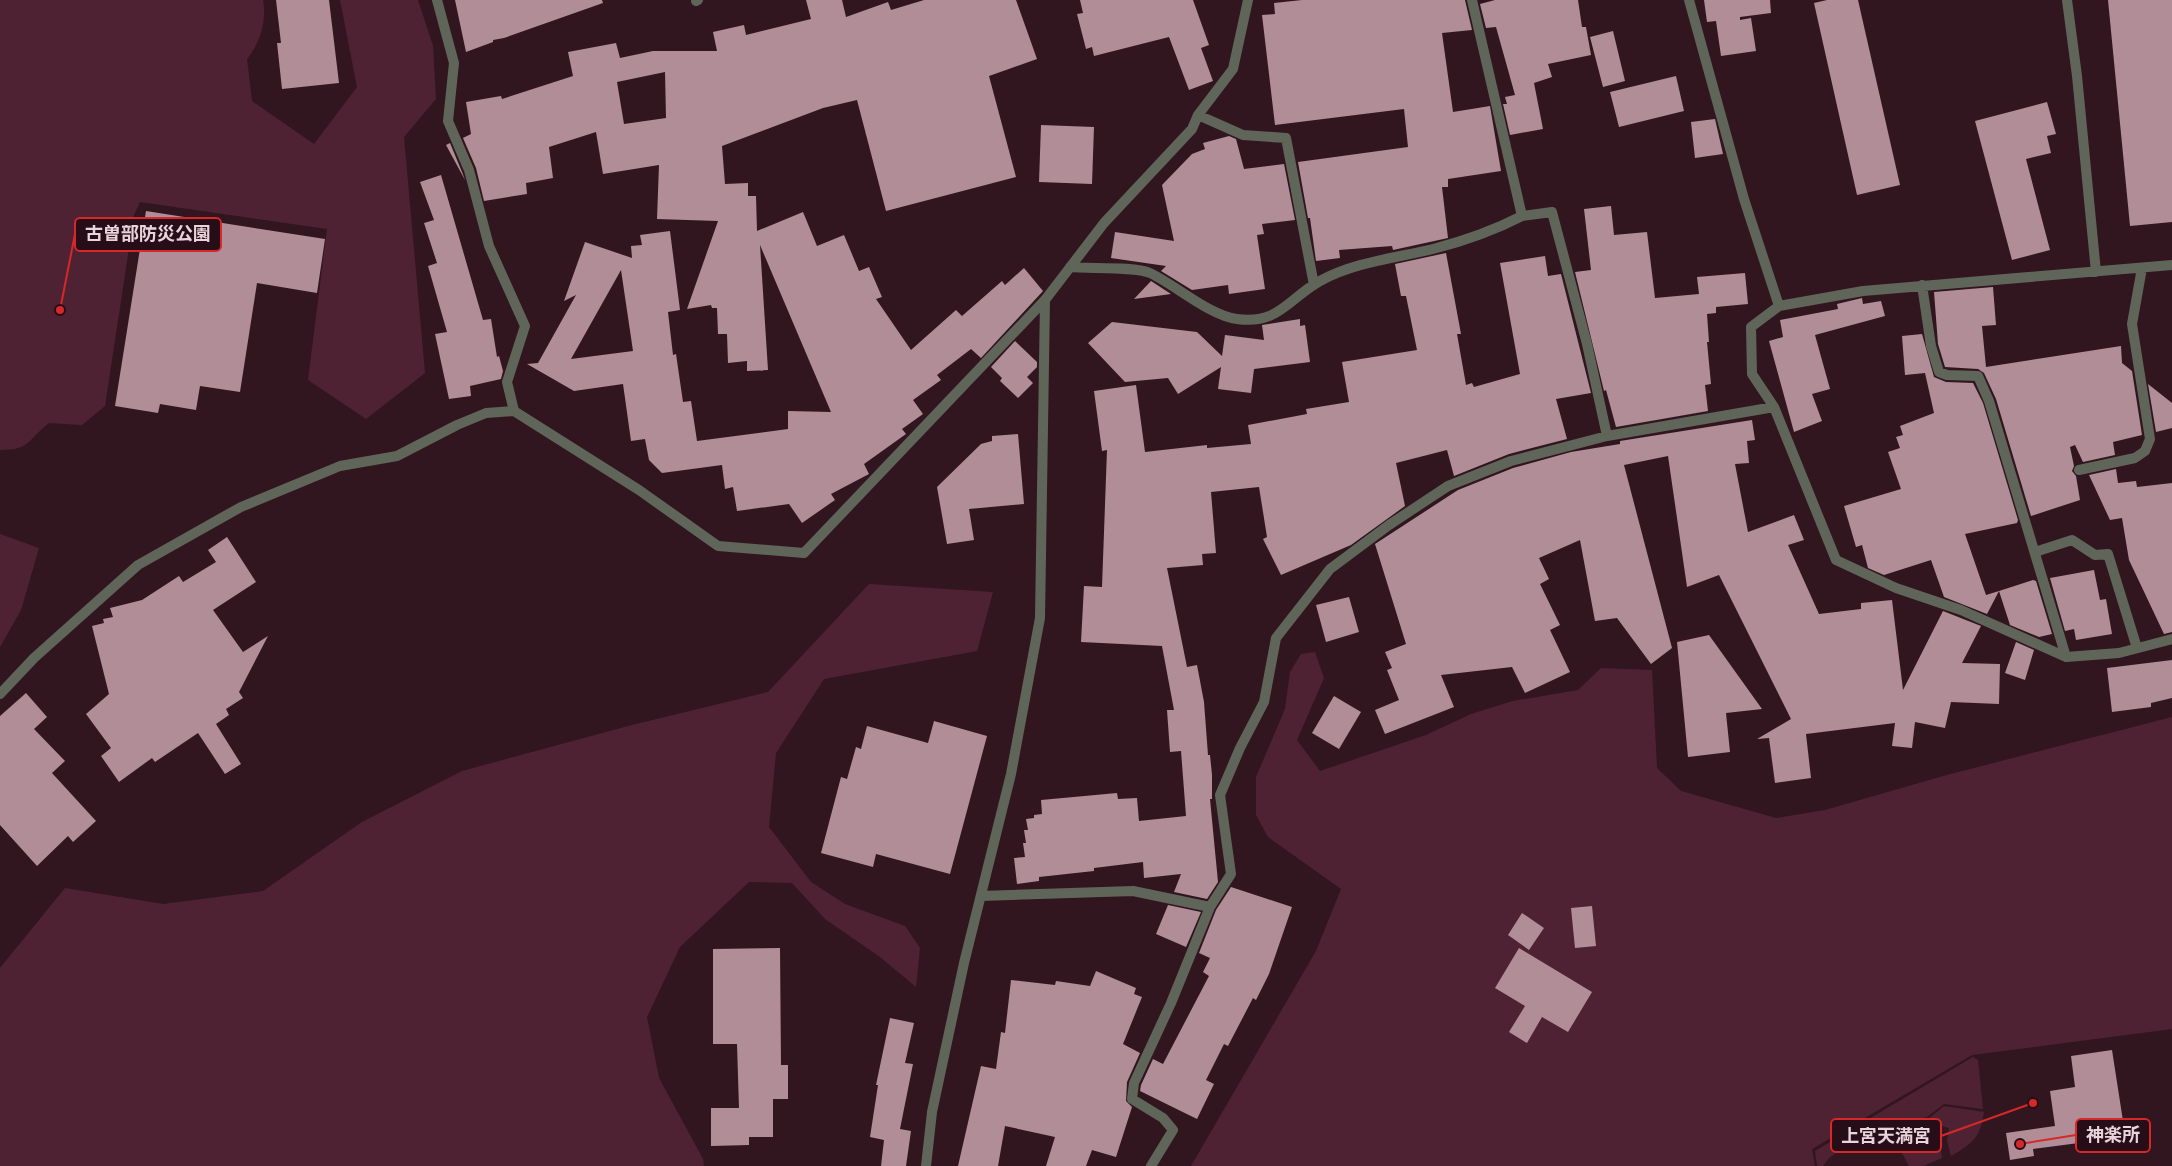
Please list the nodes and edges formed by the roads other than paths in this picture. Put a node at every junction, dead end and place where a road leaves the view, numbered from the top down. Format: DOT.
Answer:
graph roads {
  1 [pos="437,0"];
  2 [pos="1248,0"];
  3 [pos="1472,0"];
  4 [pos="1689,0"];
  5 [pos="2066,0"];
  6 [pos="1198,115"];
  7 [pos="1522,216"];
  8 [pos="2172,265"];
  9 [pos="1070,267"];
  10 [pos="2142,268"];
  11 [pos="2096,272"];
  12 [pos="1314,285"];
  13 [pos="1922,285"];
  14 [pos="1045,300"];
  15 [pos="1779,306"];
  16 [pos="1774,407"];
  17 [pos="514,411"];
  18 [pos="1607,436"];
  19 [pos="2079,470"];
  20 [pos="2035,552"];
  21 [pos="2172,639"];
  22 [pos="2137,648"];
  23 [pos="2066,657"];
  24 [pos="0,694"];
  25 [pos="981,896"];
  26 [pos="1210,908"];
  27 [pos="926,1166"];
  28 [pos="1151,1166"];
  1 -- 17 [label="street"];
  2 -- 6 [label="street"];
  3 -- 7 [label="street"];
  4 -- 15 [label="street"];
  5 -- 11 [label="street"];
  6 -- 9 [label="street"];
  6 -- 12 [label="street"];
  7 -- 12 [label="street"];
  7 -- 18 [label="street"];
  8 -- 10 [label="street"];
  9 -- 12 [label="street"];
  9 -- 14 [label="street"];
  10 -- 11 [label="street"];
  10 -- 19 [label="street"];
  11 -- 13 [label="street"];
  13 -- 15 [label="street"];
  13 -- 20 [label="street"];
  14 -- 17 [label="street"];
  14 -- 25 [label="street"];
  15 -- 16 [label="street"];
  16 -- 18 [label="street"];
  16 -- 23 [label="street"];
  17 -- 24 [label="street"];
  18 -- 26 [label="street"];
  20 -- 22 [label="street"];
  20 -- 23 [label="street"];
  21 -- 22 [label="street"];
  22 -- 23 [label="street"];
  25 -- 26 [label="street"];
  25 -- 27 [label="street"];
  26 -- 28 [label="street"];
}
